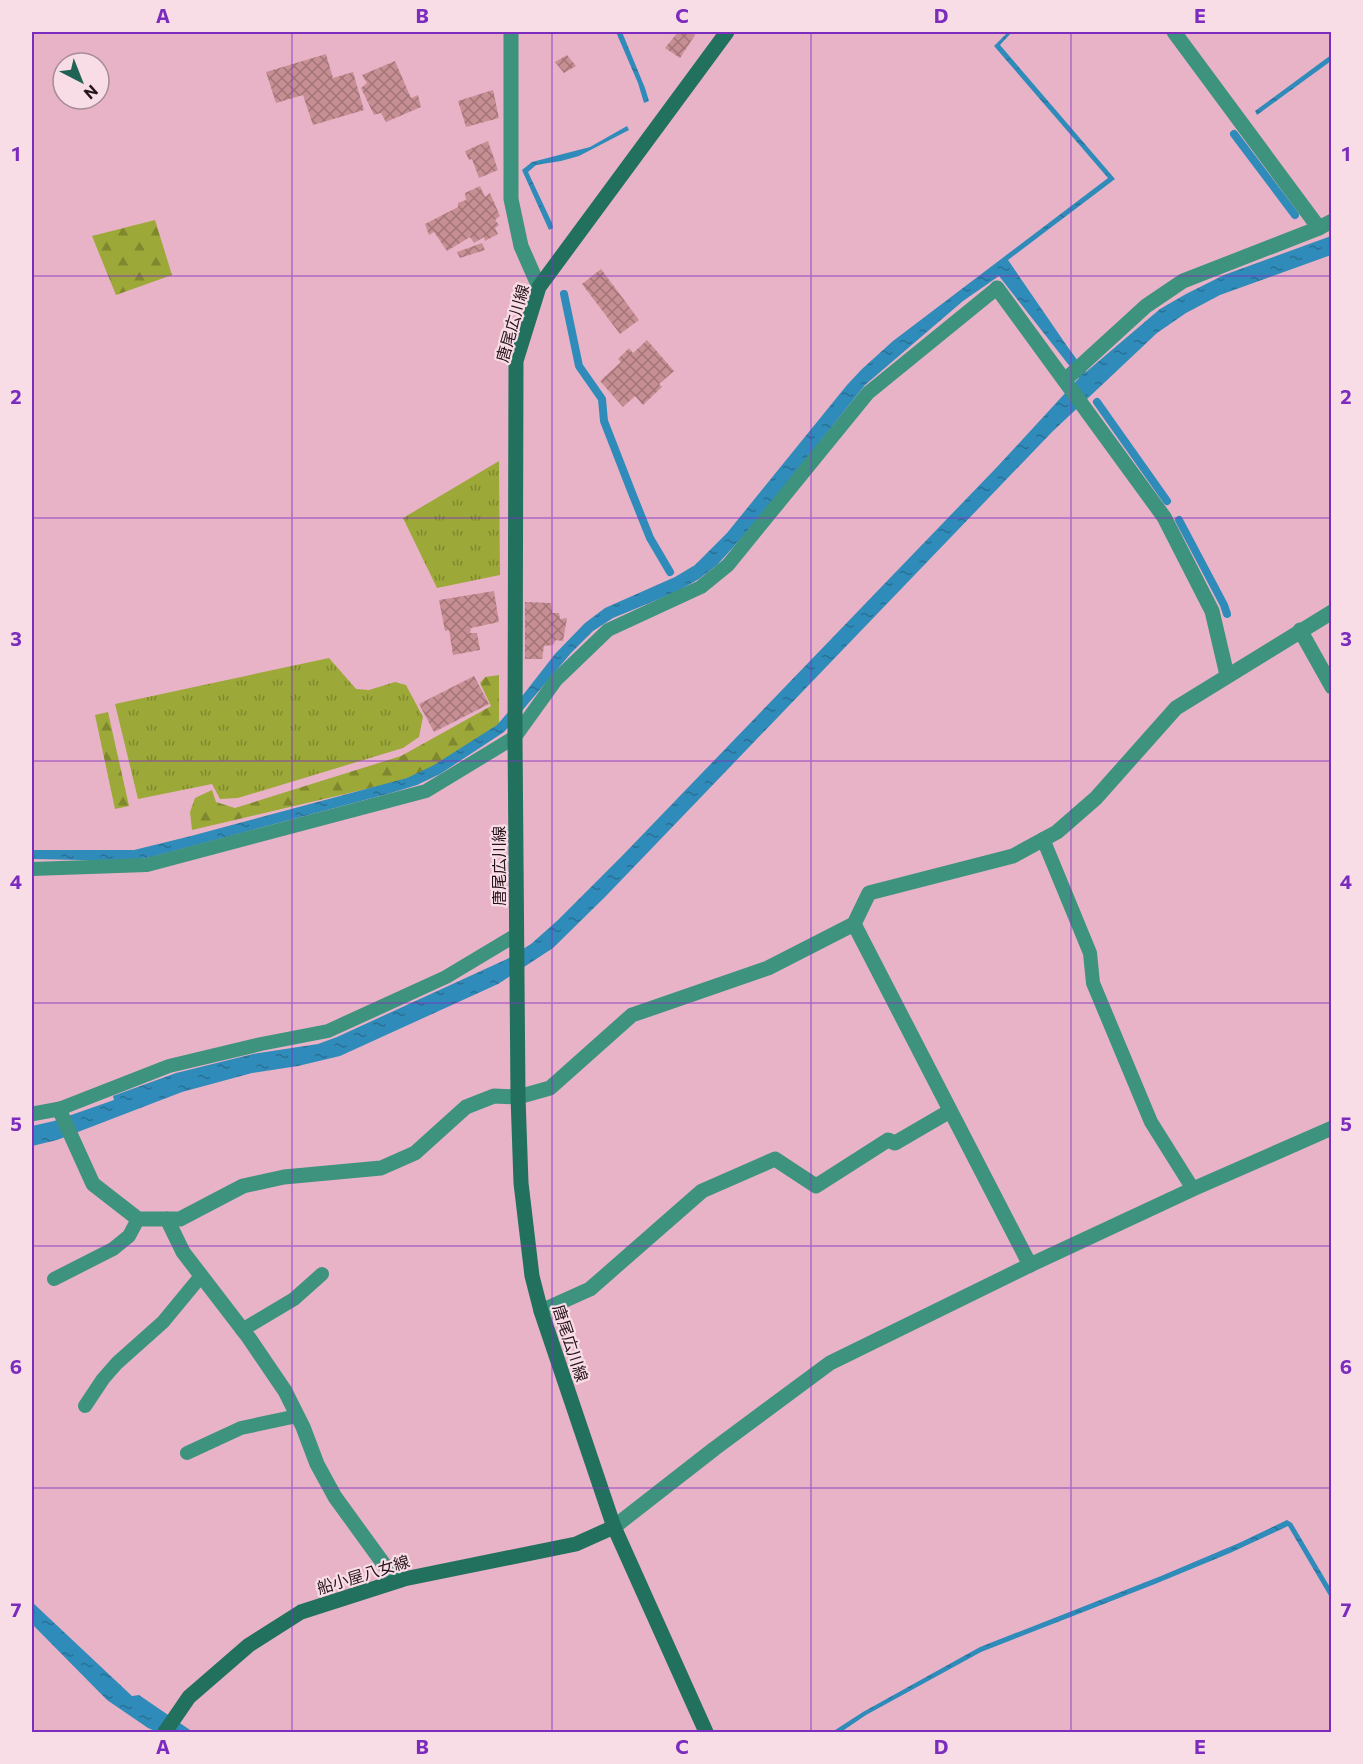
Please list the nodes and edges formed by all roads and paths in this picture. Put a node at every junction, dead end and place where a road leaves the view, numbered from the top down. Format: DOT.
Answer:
graph roads {
  1 [pos="511,32"];
  2 [pos="727,32"];
  3 [pos="1174,32"];
  4 [pos="1325,225"];
  5 [pos="539,287"];
  6 [pos="998,288"];
  7 [pos="1066,383"];
  8 [pos="1332,612"];
  9 [pos="1300,630"];
  10 [pos="1227,675"];
  11 [pos="1332,687"];
  12 [pos="515,731"];
  13 [pos="1043,839"];
  14 [pos="32,869"];
  15 [pos="854,924"];
  16 [pos="517,942"];
  17 [pos="518,1097"];
  18 [pos="60,1111"];
  19 [pos="950,1111"];
  20 [pos="32,1114"];
  21 [pos="1332,1128"];
  22 [pos="1193,1189"];
  23 [pos="138,1219"];
  24 [pos="167,1219"];
  25 [pos="1030,1265"];
  26 [pos="322,1274"];
  27 [pos="201,1276"];
  28 [pos="54,1279"];
  29 [pos="541,1311"];
  30 [pos="242,1330"];
  31 [pos="85,1406"];
  32 [pos="297,1416"];
  33 [pos="187,1453"];
  34 [pos="614,1527"];
  35 [pos="396,1581"];
  36 [pos="165,1732"];
  37 [pos="706,1732"];
  1 -- 5 [label="street"];
  2 -- 5 [label="main road, 唐尾広川線"];
  3 -- 4 [label="street"];
  4 -- 7 [label="street"];
  5 -- 12 [label="main road, 唐尾広川線"];
  6 -- 7 [label="street"];
  6 -- 12 [label="lane"];
  7 -- 10 [label="street"];
  8 -- 9 [label="street"];
  9 -- 10 [label="street"];
  9 -- 11 [label="street"];
  10 -- 13 [label="street"];
  12 -- 14 [label="lane"];
  12 -- 16 [label="main road, 唐尾広川線"];
  13 -- 15 [label="street"];
  13 -- 22 [label="lane"];
  15 -- 17 [label="street"];
  15 -- 19 [label="street"];
  16 -- 17 [label="main road, 唐尾広川線"];
  16 -- 18 [label="lane"];
  17 -- 24 [label="street"];
  17 -- 29 [label="main road, 唐尾広川線"];
  18 -- 20 [label="street"];
  18 -- 23 [label="street"];
  19 -- 25 [label="street"];
  19 -- 29 [label="street"];
  21 -- 22 [label="street"];
  22 -- 25 [label="street"];
  23 -- 24 [label="street"];
  23 -- 28 [label="lane"];
  24 -- 27 [label="street"];
  25 -- 34 [label="street"];
  26 -- 30 [label="lane"];
  27 -- 30 [label="street"];
  27 -- 31 [label="lane"];
  29 -- 34 [label="main road, 唐尾広川線"];
  30 -- 32 [label="street"];
  32 -- 33 [label="lane"];
  32 -- 35 [label="street"];
  34 -- 35 [label="main road, 船小屋八女線"];
  34 -- 37 [label="main road, 唐尾広川線"];
  35 -- 36 [label="main road, 船小屋八女線"];
}
